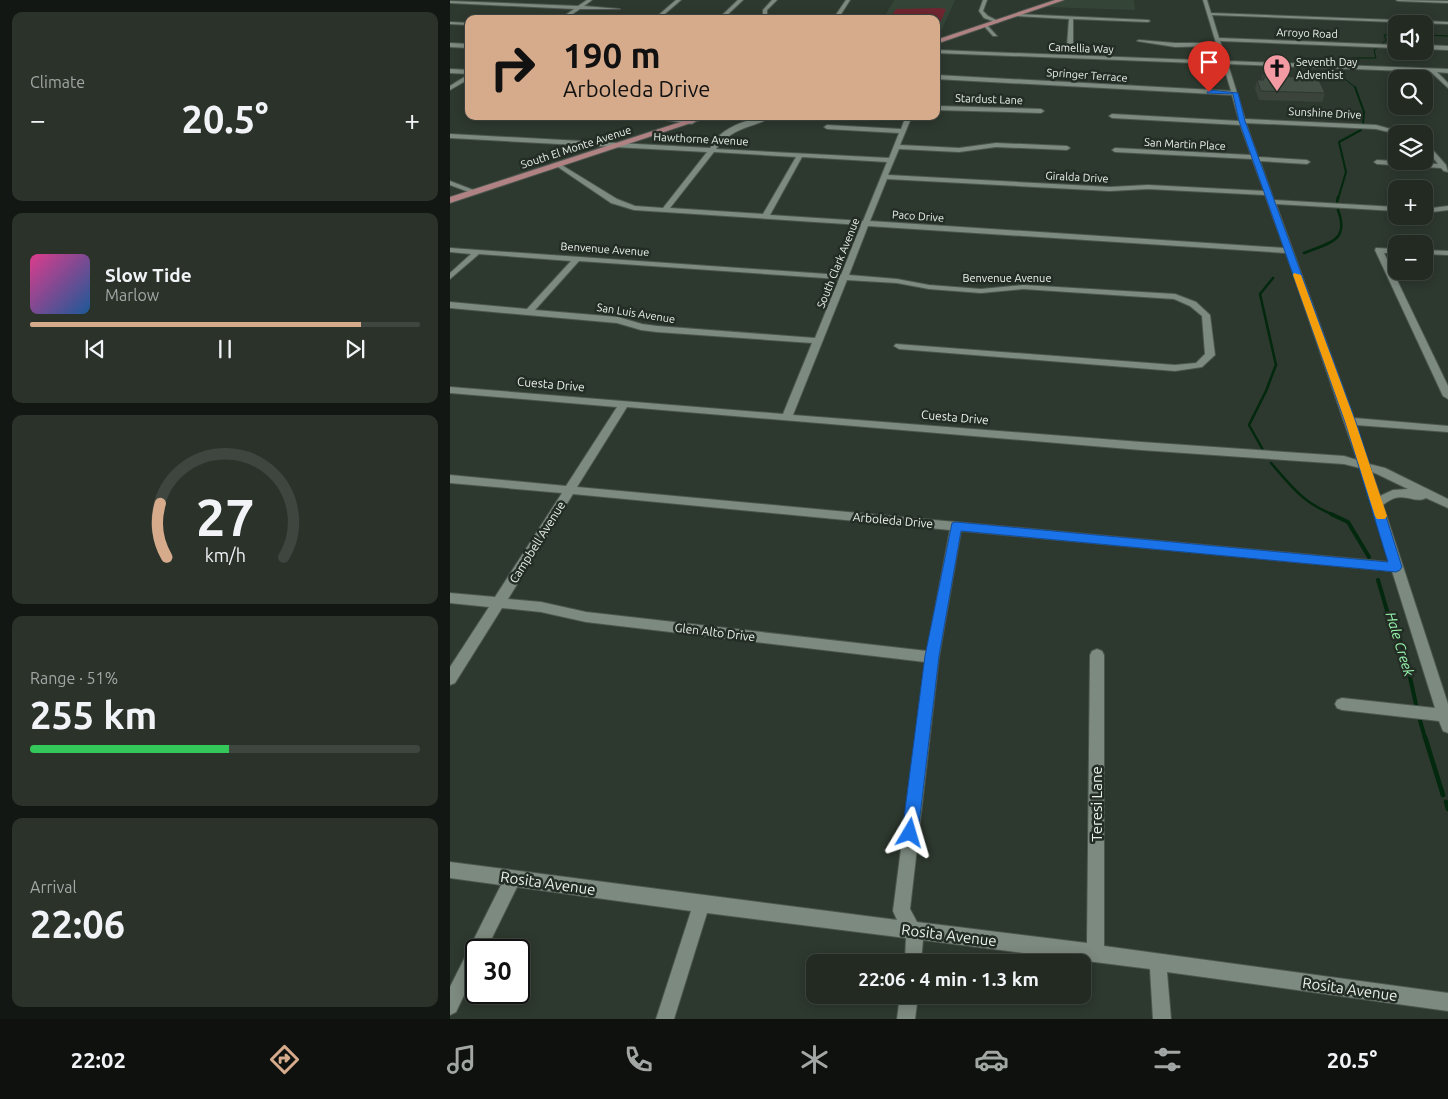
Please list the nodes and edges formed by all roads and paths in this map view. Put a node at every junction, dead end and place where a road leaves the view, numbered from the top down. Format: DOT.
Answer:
graph roads {
  1 [pos="590,0"];
  2 [pos="679,0"];
  3 [pos="740,0"];
  4 [pos="775,0"];
  5 [pos="848,0"];
  6 [pos="985,0"];
  7 [pos="1062,0"];
  8 [pos="1205,0"];
  9 [pos="1398,0"];
  10 [pos="450,2"];
  11 [pos="1448,2"];
  12 [pos="579,7"];
  13 [pos="618,9"];
  14 [pos="765,14"];
  15 [pos="1208,14"];
  16 [pos="568,15"];
  17 [pos="661,15"];
  18 [pos="724,15"];
  19 [pos="839,15"];
  20 [pos="1016,15"];
  21 [pos="1071,18"];
  22 [pos="1148,21"];
  23 [pos="996,22"];
  24 [pos="450,23"];
  25 [pos="1448,23"];
  26 [pos="465,24"];
  27 [pos="985,26"];
  28 [pos="995,35"];
  29 [pos="1139,41"];
  30 [pos="1217,42"];
  31 [pos="450,45"];
  32 [pos="465,46"];
  33 [pos="1070,46"];
  34 [pos="1388,46"];
  35 [pos="940,47"];
  36 [pos="1433,47"];
  37 [pos="940,48"];
  38 [pos="1448,48"];
  39 [pos="1160,60"];
  40 [pos="1224,62"];
  41 [pos="1304,66"];
  42 [pos="1163,67"];
  43 [pos="450,71"];
  44 [pos="1388,71"];
  45 [pos="1433,71"];
  46 [pos="1448,71"];
  47 [pos="465,72"];
  48 [pos="1308,72"];
  49 [pos="940,77"];
  50 [pos="465,79"];
  51 [pos="1448,86"];
  52 [pos="450,88"];
  53 [pos="1236,93"];
  54 [pos="940,108"];
  55 [pos="1041,111"];
  56 [pos="1112,116"];
  57 [pos="675,120"];
  58 [pos="697,120"];
  59 [pos="760,120"];
  60 [pos="907,120"];
  61 [pos="692,122"];
  62 [pos="1242,122"];
  63 [pos="827,127"];
  64 [pos="1388,130"];
  65 [pos="903,131"];
  66 [pos="450,136"];
  67 [pos="618,145"];
  68 [pos="896,147"];
  69 [pos="1066,148"];
  70 [pos="712,150"];
  71 [pos="1115,150"];
  72 [pos="1433,153"];
  73 [pos="800,155"];
  74 [pos="1255,158"];
  75 [pos="892,160"];
  76 [pos="1307,162"];
  77 [pos="1377,162"];
  78 [pos="558,165"];
  79 [pos="1446,169"];
  80 [pos="886,177"];
  81 [pos="450,183"];
  82 [pos="474,192"];
  83 [pos="1268,193"];
  84 [pos="450,200"];
  85 [pos="1271,202"];
  86 [pos="1448,208"];
  87 [pos="1388,209"];
  88 [pos="1433,210"];
  89 [pos="664,211"];
  90 [pos="765,217"];
  91 [pos="866,224"];
  92 [pos="450,250"];
  93 [pos="1289,251"];
  94 [pos="1388,251"];
  95 [pos="477,252"];
  96 [pos="1433,252"];
  97 [pos="1448,253"];
  98 [pos="577,259"];
  99 [pos="1388,269"];
  100 [pos="450,277"];
  101 [pos="845,278"];
  102 [pos="1393,280"];
  103 [pos="450,305"];
  104 [pos="530,312"];
  105 [pos="819,341"];
  106 [pos="899,346"];
  107 [pos="450,390"];
  108 [pos="1448,396"];
  109 [pos="624,404"];
  110 [pos="787,417"];
  111 [pos="1350,421"];
  112 [pos="1448,429"];
  113 [pos="1365,465"];
  114 [pos="450,479"];
  115 [pos="570,490"];
  116 [pos="1377,504"];
  117 [pos="1446,504"];
  118 [pos="956,526"];
  119 [pos="1396,567"];
  120 [pos="450,598"];
  121 [pos="499,602"];
  122 [pos="1097,654"];
  123 [pos="932,656"];
  124 [pos="450,679"];
  125 [pos="1342,704"];
  126 [pos="1446,720"];
  127 [pos="450,870"];
  128 [pos="513,878"];
  129 [pos="701,904"];
  130 [pos="914,930"];
  131 [pos="483,939"];
  132 [pos="1095,953"];
  133 [pos="914,954"];
  134 [pos="1158,963"];
  135 [pos="465,975"];
  136 [pos="1448,1002"];
  137 [pos="908,1004"];
  138 [pos="450,1006"];
  139 [pos="665,1019"];
  140 [pos="906,1019"];
  141 [pos="1162,1019"];
  1 -- 12 [label="street"];
  2 -- 17 [label="street"];
  3 -- 18 [label="street"];
  4 -- 14 [label="street"];
  5 -- 19 [label="street"];
  6 -- 23 [label="street"];
  7 -- 20 [label="main road"];
  8 -- 15 [label="street"];
  9 -- 11 [label="street"];
  10 -- 12 [label="street"];
  12 -- 13 [label="street"];
  12 -- 16 [label="street"];
  15 -- 25 [label="street"];
  15 -- 30 [label="street"];
  20 -- 21 [label="street"];
  20 -- 23 [label="main road"];
  21 -- 22 [label="street"];
  21 -- 33 [label="street"];
  23 -- 27 [label="main road"];
  24 -- 26 [label="street"];
  27 -- 28 [label="street"];
  27 -- 35 [label="main road"];
  29 -- 30 [label="street"];
  30 -- 34 [label="street, Arroyo Road"];
  30 -- 40 [label="street"];
  31 -- 32 [label="street"];
  36 -- 38 [label="street"];
  37 -- 39 [label="street, Camellia Way"];
  39 -- 40 [label="street, Camellia Way"];
  39 -- 42 [label="street"];
  40 -- 41 [label="street, Camellia Way"];
  40 -- 53 [label="street"];
  41 -- 44 [label="street, Camellia Way"];
  41 -- 48 [label="street"];
  43 -- 47 [label="street"];
  45 -- 46 [label="street"];
  45 -- 51 [label="street"];
  49 -- 53 [label="street, Springer Terrace"];
  50 -- 52 [label="street"];
  53 -- 62 [label="street"];
  54 -- 55 [label="street, Stardust Lane"];
  56 -- 62 [label="street, Sunshine Drive"];
  57 -- 61 [label="street"];
  58 -- 61 [label="main road, South El Monte Avenue"];
  59 -- 70 [label="street"];
  60 -- 65 [label="street, South Clark Avenue"];
  61 -- 67 [label="main road, South El Monte Avenue"];
  62 -- 64 [label="street, Sunshine Drive"];
  62 -- 74 [label="street"];
  63 -- 65 [label="street"];
  65 -- 68 [label="street, South Clark Avenue"];
  66 -- 67 [label="street, Hawthorne Avenue"];
  67 -- 70 [label="street, Hawthorne Avenue"];
  67 -- 78 [label="main road, South El Monte Avenue"];
  68 -- 69 [label="street"];
  68 -- 75 [label="street, South Clark Avenue"];
  70 -- 73 [label="street, Hawthorne Avenue"];
  70 -- 89 [label="street"];
  71 -- 74 [label="street, San Martin Place"];
  72 -- 79 [label="street"];
  73 -- 75 [label="street, Hawthorne Avenue"];
  73 -- 90 [label="street"];
  74 -- 76 [label="street, San Martin Place"];
  74 -- 83 [label="street"];
  75 -- 80 [label="street, South Clark Avenue"];
  77 -- 79 [label="street"];
  78 -- 82 [label="main road, South El Monte Avenue"];
  78 -- 89 [label="street, Paco Drive"];
  80 -- 83 [label="street, Giralda Drive"];
  80 -- 91 [label="street, South Clark Avenue"];
  81 -- 82 [label="street"];
  82 -- 84 [label="main road, South El Monte Avenue"];
  83 -- 85 [label="street"];
  85 -- 87 [label="street"];
  85 -- 93 [label="street"];
  86 -- 88 [label="street"];
  89 -- 90 [label="street, Paco Drive"];
  90 -- 91 [label="street, Paco Drive"];
  91 -- 93 [label="street, Paco Drive"];
  91 -- 101 [label="street, South Clark Avenue"];
  92 -- 95 [label="street, Benvenue Avenue"];
  93 -- 111 [label="street"];
  94 -- 99 [label="street"];
  95 -- 98 [label="street, Benvenue Avenue"];
  95 -- 100 [label="street"];
  96 -- 97 [label="street"];
  98 -- 101 [label="street, Benvenue Avenue"];
  98 -- 104 [label="street"];
  101 -- 105 [label="street, South Clark Avenue"];
  101 -- 106 [label="street, Benvenue Avenue"];
  102 -- 108 [label="street"];
  103 -- 104 [label="street, San Luis Avenue"];
  104 -- 105 [label="street, San Luis Avenue"];
  105 -- 110 [label="street, South Clark Avenue"];
  107 -- 109 [label="street, Cuesta Drive"];
  109 -- 110 [label="street, Cuesta Drive"];
  109 -- 115 [label="street, Campbell Avenue"];
  110 -- 113 [label="street, Cuesta Drive"];
  111 -- 112 [label="street"];
  111 -- 113 [label="street"];
  113 -- 116 [label="street"];
  113 -- 117 [label="street, Cuesta Drive"];
  114 -- 115 [label="street, Arboleda Drive"];
  115 -- 118 [label="street, Arboleda Drive"];
  115 -- 121 [label="street, Campbell Avenue"];
  116 -- 117 [label="street"];
  116 -- 119 [label="street"];
  118 -- 119 [label="street, Arboleda Drive"];
  118 -- 123 [label="street"];
  119 -- 126 [label="street"];
  120 -- 121 [label="street, Glen Alto Drive"];
  121 -- 123 [label="street, Glen Alto Drive"];
  121 -- 124 [label="street, Campbell Avenue"];
  122 -- 132 [label="street, Teresi Lane"];
  123 -- 130 [label="street"];
  125 -- 126 [label="street"];
  127 -- 128 [label="street, Rosita Avenue"];
  128 -- 129 [label="street, Rosita Avenue"];
  128 -- 131 [label="street"];
  129 -- 130 [label="street, Rosita Avenue"];
  129 -- 139 [label="street"];
  130 -- 132 [label="street, Rosita Avenue"];
  130 -- 133 [label="street"];
  132 -- 134 [label="street, Rosita Avenue"];
  134 -- 136 [label="street, Rosita Avenue"];
  134 -- 141 [label="street"];
  135 -- 138 [label="street"];
  137 -- 140 [label="street"];
}
